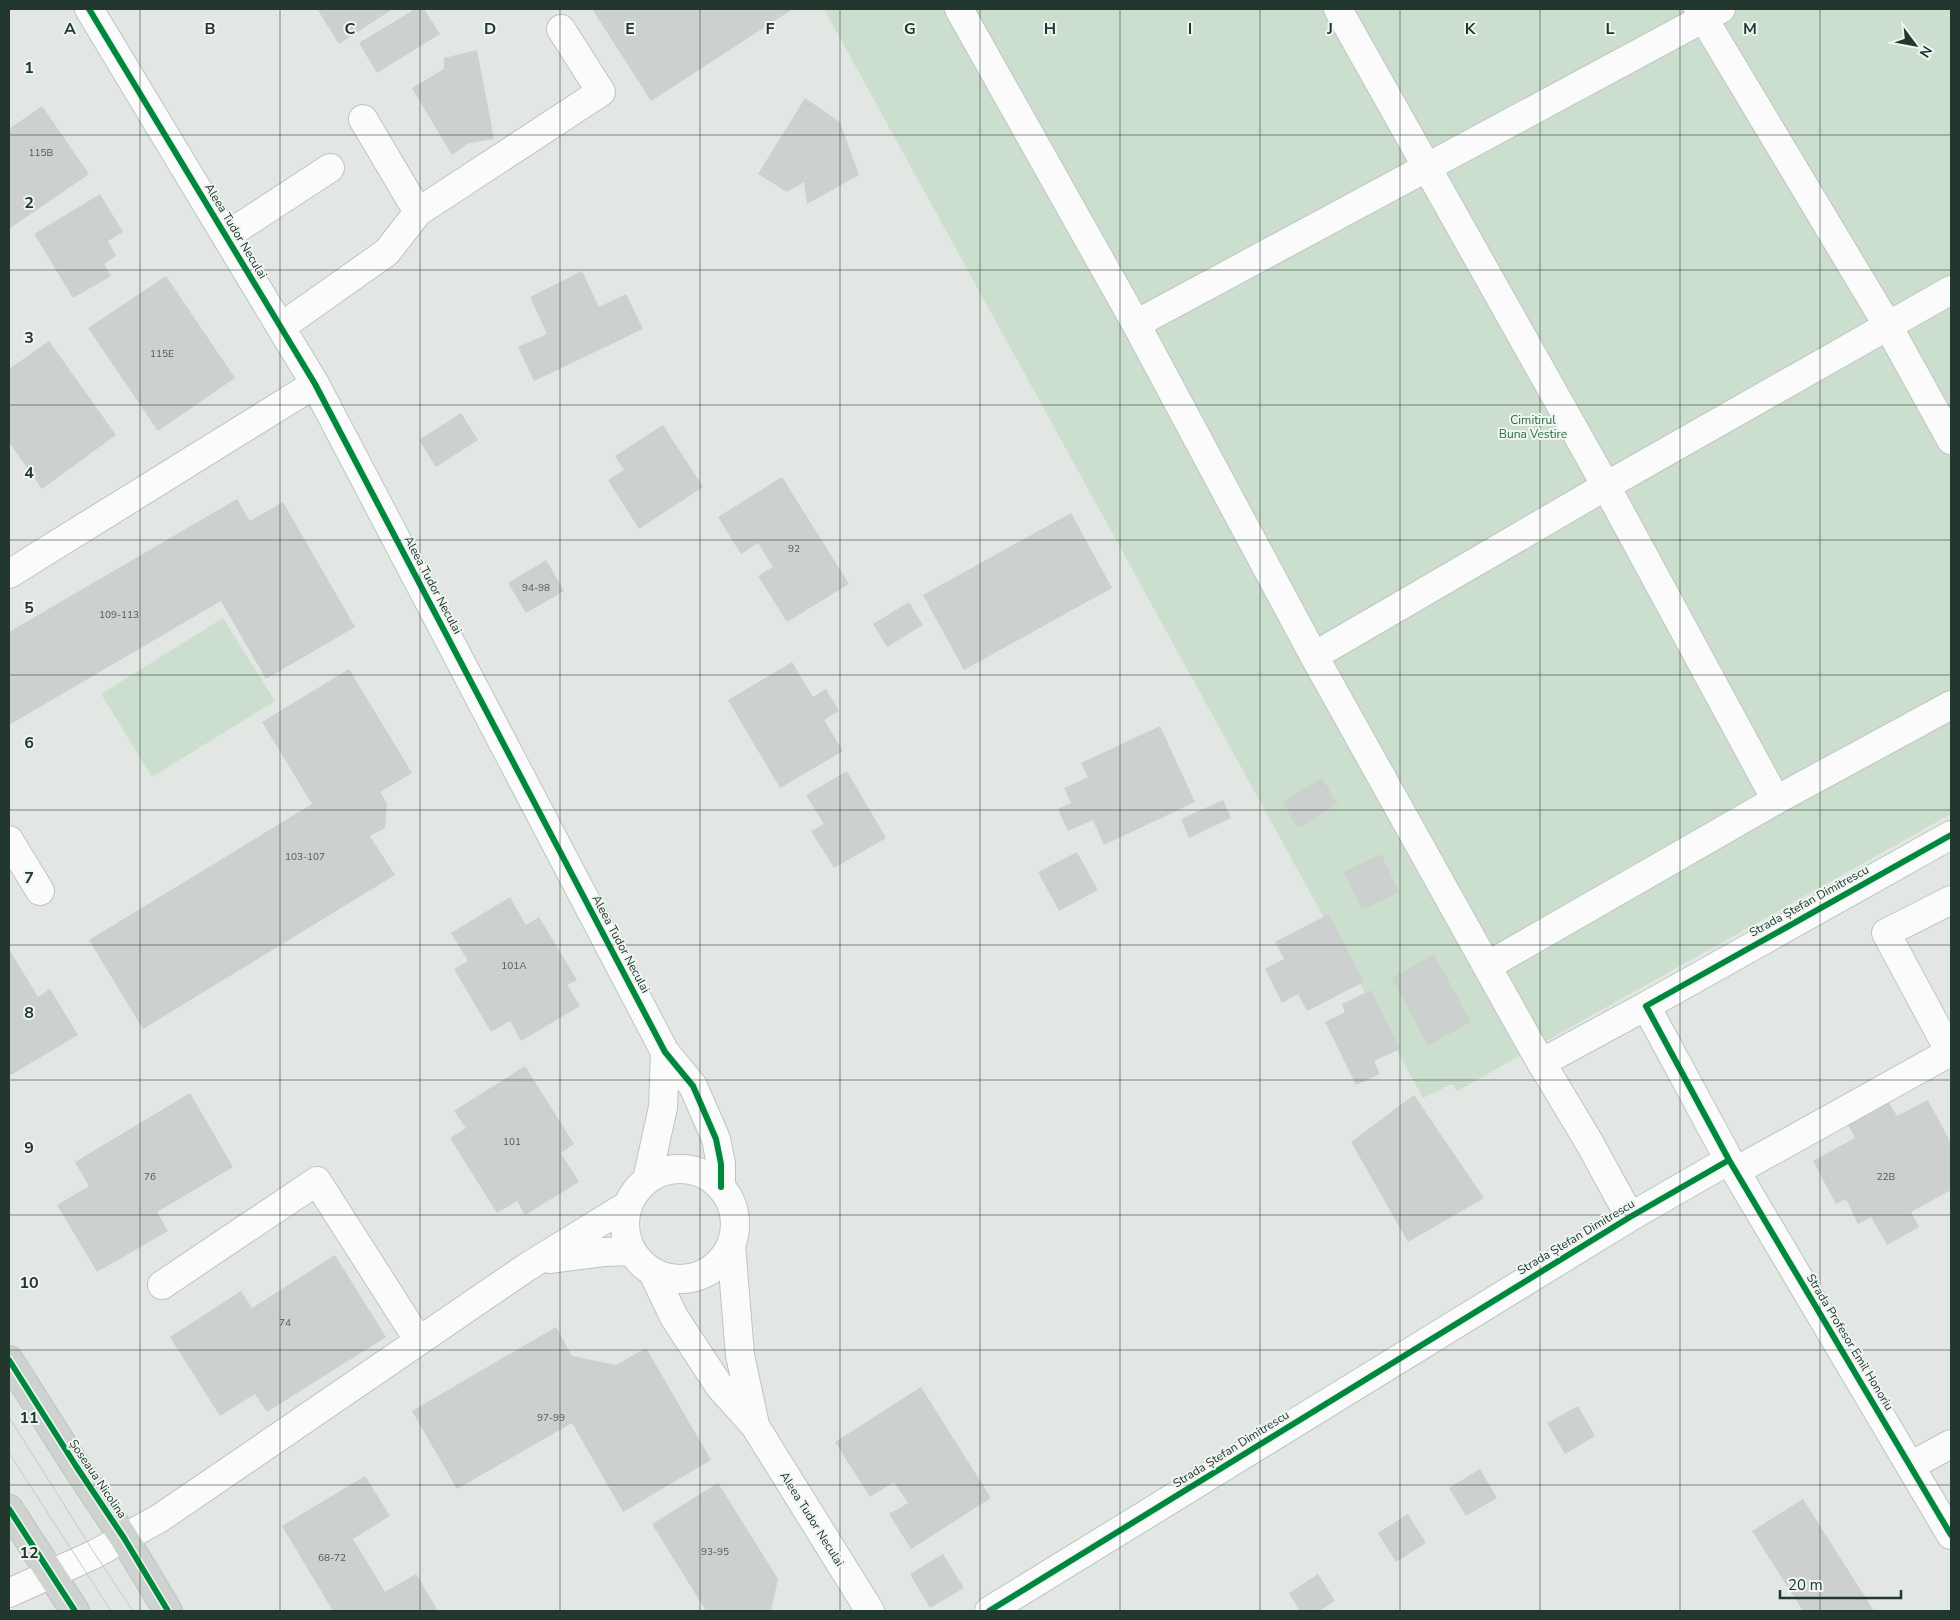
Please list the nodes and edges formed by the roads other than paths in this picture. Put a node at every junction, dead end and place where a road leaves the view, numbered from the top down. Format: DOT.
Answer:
graph roads {
  1 [pos="89,9"];
  2 [pos="959,9"];
  3 [pos="1338,9"];
  4 [pos="1708,12"];
  5 [pos="561,29"];
  6 [pos="363,119"];
  7 [pos="1427,166"];
  8 [pos="330,168"];
  9 [pos="418,212"];
  10 [pos="226,236"];
  11 [pos="1951,290"];
  12 [pos="1136,324"];
  13 [pos="1888,326"];
  14 [pos="281,327"];
  15 [pos="315,384"];
  16 [pos="1951,440"];
  17 [pos="1606,486"];
  18 [pos="9,574"];
  19 [pos="1314,656"];
  20 [pos="1951,705"];
  21 [pos="1776,800"];
  22 [pos="1951,835"];
  23 [pos="9,840"];
  24 [pos="40,891"];
  25 [pos="1951,900"];
  26 [pos="1487,966"];
  27 [pos="1646,1006"];
  28 [pos="666,1052"];
  29 [pos="1951,1053"];
  30 [pos="1541,1063"];
  31 [pos="1732,1166"];
  32 [pos="647,1180"];
  33 [pos="721,1186"];
  34 [pos="628,1206"];
  35 [pos="1630,1217"];
  36 [pos="731,1245"];
  37 [pos="632,1251"];
  38 [pos="540,1260"];
  39 [pos="653,1273"];
  40 [pos="162,1285"];
  41 [pos="419,1341"];
  42 [pos="9,1360"];
  43 [pos="755,1426"];
  44 [pos="1951,1444"];
  45 [pos="1910,1466"];
  46 [pos="9,1509"];
  47 [pos="1951,1535"];
  48 [pos="124,1538"];
  49 [pos="50,1574"];
  50 [pos="9,1593"];
  51 [pos="75,1611"];
  52 [pos="168,1611"];
  53 [pos="870,1611"];
  54 [pos="989,1611"];
  1 -- 10 [label="street, Aleea Tudor Neculai"];
  2 -- 12 [label="street"];
  3 -- 7 [label="street"];
  4 -- 7 [label="street"];
  4 -- 13 [label="street"];
  5 -- 9 [label="street"];
  6 -- 9 [label="street"];
  7 -- 12 [label="street"];
  7 -- 17 [label="street"];
  8 -- 10 [label="street"];
  9 -- 14 [label="street"];
  10 -- 14 [label="street, Aleea Tudor Neculai"];
  11 -- 13 [label="street"];
  12 -- 19 [label="street"];
  13 -- 16 [label="street"];
  13 -- 17 [label="street"];
  14 -- 15 [label="street, Aleea Tudor Neculai"];
  15 -- 18 [label="street"];
  15 -- 28 [label="street, Aleea Tudor Neculai"];
  17 -- 19 [label="street"];
  17 -- 21 [label="street"];
  19 -- 26 [label="street"];
  20 -- 21 [label="street"];
  21 -- 26 [label="street"];
  22 -- 27 [label="street, Strada Ștefan Dimitrescu"];
  23 -- 24 [label="street"];
  25 -- 29 [label="street"];
  26 -- 30 [label="street"];
  27 -- 30 [label="street, Strada Ștefan Dimitrescu"];
  27 -- 31 [label="street"];
  28 -- 32 [label="street, Aleea Tudor Neculai"];
  28 -- 33 [label="street, Aleea Tudor Neculai"];
  29 -- 31 [label="street, Strada Ștefan Dimitrescu"];
  30 -- 35 [label="street"];
  31 -- 35 [label="street, Strada Ștefan Dimitrescu"];
  31 -- 45 [label="street, Strada Profesor Emil Honoriu"];
  32 -- 33 [label="street, Aleea Tudor Neculai"];
  32 -- 34 [label="street, Aleea Tudor Neculai"];
  33 -- 36 [label="street, Aleea Tudor Neculai"];
  34 -- 37 [label="street, Aleea Tudor Neculai"];
  34 -- 38 [label="street"];
  35 -- 54 [label="street, Strada Ștefan Dimitrescu"];
  36 -- 39 [label="street, Aleea Tudor Neculai"];
  36 -- 43 [label="street, Aleea Tudor Neculai"];
  37 -- 38 [label="street"];
  37 -- 39 [label="street, Aleea Tudor Neculai"];
  38 -- 41 [label="street"];
  39 -- 43 [label="street, Aleea Tudor Neculai"];
  40 -- 41 [label="street"];
  41 -- 48 [label="street"];
  42 -- 48 [label="main road, Șoseaua Nicolina"];
  43 -- 53 [label="street, Aleea Tudor Neculai"];
  44 -- 45 [label="street"];
  45 -- 47 [label="street, Strada Profesor Emil Honoriu"];
  46 -- 49 [label="main road"];
  48 -- 49 [label="street"];
  48 -- 52 [label="main road, Șoseaua Nicolina"];
  49 -- 50 [label="street"];
  49 -- 51 [label="main road"];
}
